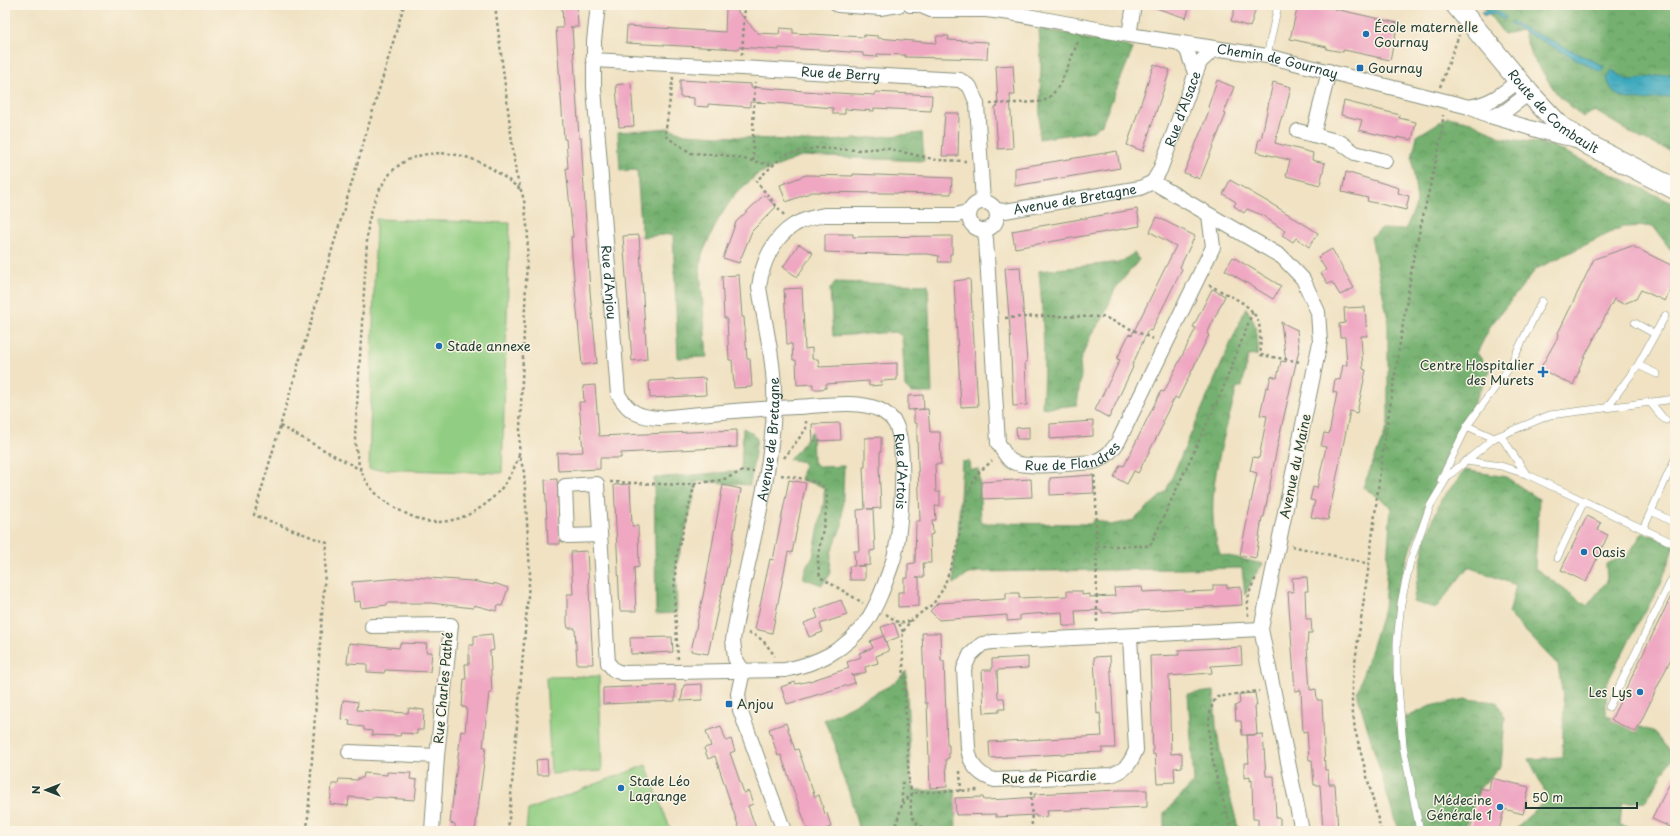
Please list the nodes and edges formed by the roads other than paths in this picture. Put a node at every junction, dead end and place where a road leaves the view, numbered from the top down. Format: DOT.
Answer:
graph roads {
  1 [pos="598,5"];
  2 [pos="838,5"];
  3 [pos="899,5"];
  4 [pos="910,5"];
  5 [pos="1134,5"];
  6 [pos="1278,5"];
  7 [pos="1456,5"];
  8 [pos="1129,35"];
  9 [pos="1178,42"];
  10 [pos="1225,49"];
  11 [pos="1267,56"];
  12 [pos="593,60"];
  13 [pos="1329,71"];
  14 [pos="1195,73"];
  15 [pos="1524,87"];
  16 [pos="1468,107"];
  17 [pos="1490,116"];
  18 [pos="1298,131"];
  19 [pos="1312,135"];
  20 [pos="1580,140"];
  21 [pos="1385,161"];
  22 [pos="1153,182"];
  23 [pos="1675,189"];
  24 [pos="983,202"];
  25 [pos="996,210"];
  26 [pos="970,211"];
  27 [pos="1209,215"];
  28 [pos="984,230"];
  29 [pos="1542,301"];
  30 [pos="1665,316"];
  31 [pos="1635,323"];
  32 [pos="1655,334"];
  33 [pos="1638,365"];
  34 [pos="1657,374"];
  35 [pos="1675,399"];
  36 [pos="1650,402"];
  37 [pos="1608,406"];
  38 [pos="774,407"];
  39 [pos="1666,420"];
  40 [pos="1467,426"];
  41 [pos="1498,437"];
  42 [pos="1675,459"];
  43 [pos="1466,461"];
  44 [pos="1526,474"];
  45 [pos="1584,501"];
  46 [pos="1430,506"];
  47 [pos="1651,511"];
  48 [pos="1675,523"];
  49 [pos="1642,529"];
  50 [pos="600,535"];
  51 [pos="1675,544"];
  52 [pos="1557,558"];
  53 [pos="1675,573"];
  54 [pos="372,626"];
  55 [pos="1261,629"];
  56 [pos="1130,636"];
  57 [pos="743,671"];
  58 [pos="1609,707"];
  59 [pos="349,752"];
  60 [pos="437,756"];
  61 [pos="432,831"];
  62 [pos="784,831"];
  63 [pos="1302,831"];
  64 [pos="1420,831"];
  1 -- 12 [label="street, Rue d'Anjou"];
  2 -- 3 [label="street"];
  4 -- 8 [label="street, Chemin de Gournay"];
  5 -- 8 [label="street"];
  6 -- 11 [label="lane"];
  7 -- 15 [label="main road, Route de Combault"];
  8 -- 9 [label="street, Chemin de Gournay"];
  9 -- 10 [label="street, Chemin de Gournay"];
  9 -- 14 [label="street"];
  10 -- 11 [label="street, Chemin de Gournay"];
  10 -- 14 [label="street, Rue d'Alsace"];
  11 -- 13 [label="street, Chemin de Gournay"];
  12 -- 24 [label="street, Rue de Berry"];
  12 -- 38 [label="street, Rue d'Anjou"];
  13 -- 16 [label="street, Chemin de Gournay"];
  13 -- 19 [label="street"];
  14 -- 22 [label="street, Rue d'Alsace"];
  15 -- 16 [label="street, Chemin de Gournay"];
  15 -- 17 [label="street"];
  15 -- 20 [label="main road, Route de Combault"];
  16 -- 17 [label="street, Chemin de Gournay"];
  17 -- 20 [label="street, Chemin de Gournay"];
  18 -- 19 [label="street"];
  19 -- 21 [label="street"];
  20 -- 23 [label="main road, Route de Combault"];
  22 -- 25 [label="street, Avenue de Bretagne"];
  22 -- 27 [label="street, Avenue du Maine"];
  24 -- 25 [label="street"];
  24 -- 26 [label="street"];
  25 -- 28 [label="street"];
  26 -- 28 [label="street"];
  26 -- 38 [label="street, Avenue de Bretagne"];
  27 -- 28 [label="street, Rue de Flandres"];
  27 -- 55 [label="street, Avenue du Maine"];
  29 -- 40 [label="lane"];
  30 -- 32 [label="lane"];
  31 -- 32 [label="lane"];
  32 -- 33 [label="lane"];
  33 -- 34 [label="lane"];
  33 -- 37 [label="lane"];
  35 -- 36 [label="lane"];
  36 -- 37 [label="lane"];
  36 -- 39 [label="lane"];
  37 -- 41 [label="lane"];
  38 -- 57 [label="street, Avenue de Bretagne"];
  38 -- 57 [label="street, Rue d'Artois"];
  40 -- 41 [label="lane"];
  40 -- 46 [label="lane"];
  41 -- 43 [label="lane"];
  41 -- 44 [label="lane"];
  42 -- 47 [label="lane"];
  43 -- 44 [label="lane"];
  43 -- 46 [label="lane"];
  44 -- 45 [label="lane"];
  45 -- 49 [label="lane"];
  45 -- 52 [label="lane"];
  46 -- 64 [label="lane"];
  47 -- 48 [label="lane"];
  47 -- 49 [label="lane"];
  49 -- 51 [label="lane"];
  50 -- 50 [label="street"];
  50 -- 57 [label="street, Rue d'Artois"];
  53 -- 58 [label="lane"];
  54 -- 60 [label="street, Rue Charles Pathé"];
  55 -- 56 [label="street, Rue de Picardie"];
  55 -- 63 [label="street, Avenue du Maine"];
  56 -- 56 [label="street, Rue de Picardie"];
  57 -- 62 [label="street"];
  59 -- 60 [label="street, Rue Charles Pathé"];
  60 -- 61 [label="street, Rue Charles Pathé"];
}
